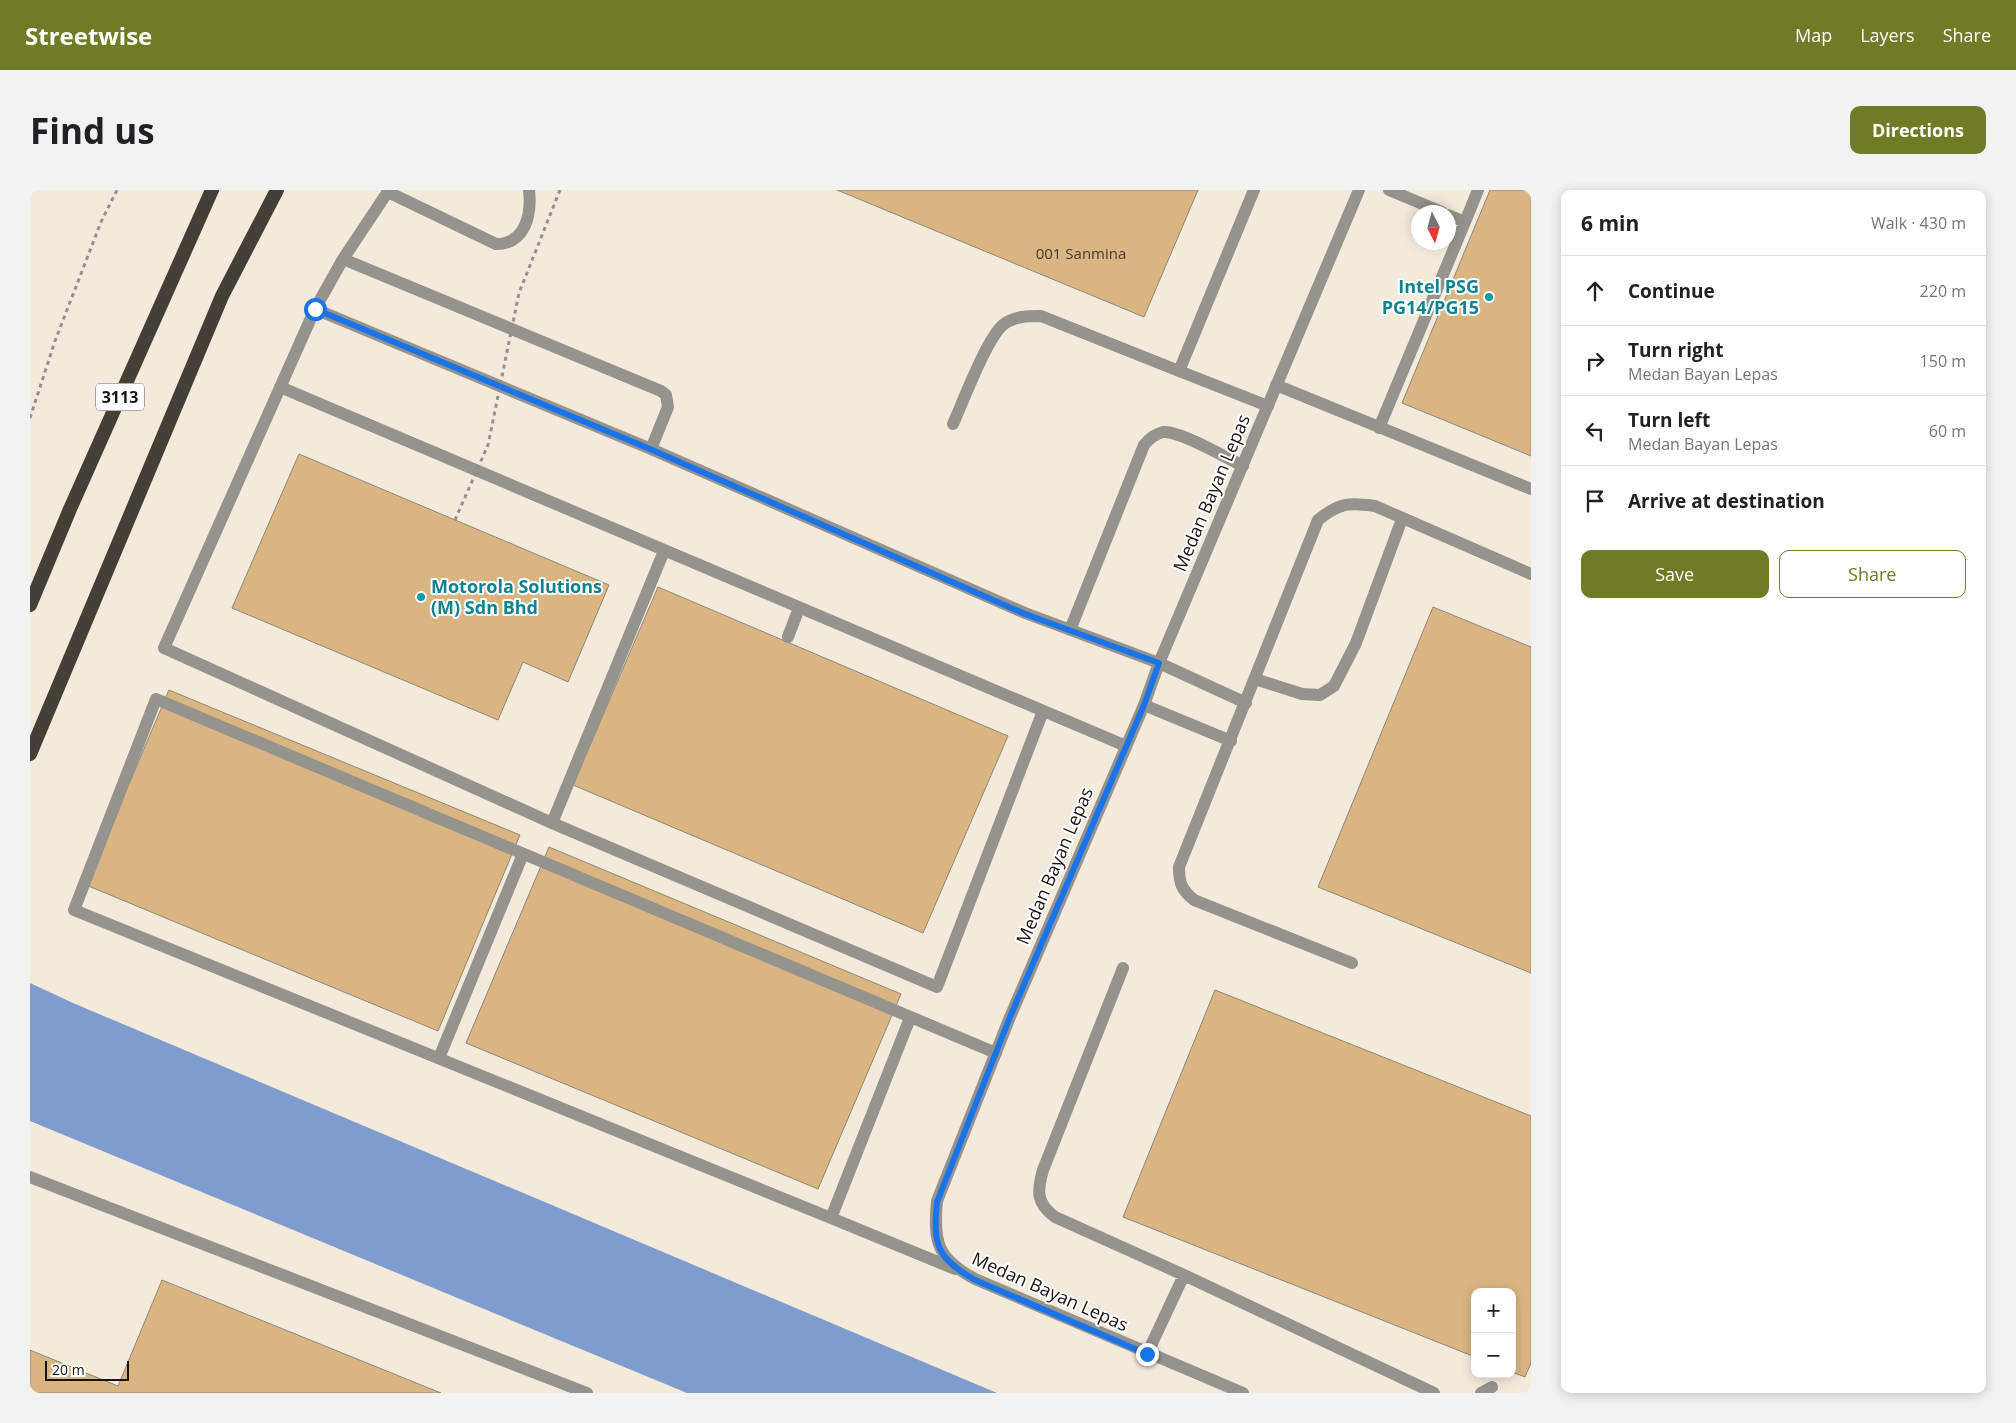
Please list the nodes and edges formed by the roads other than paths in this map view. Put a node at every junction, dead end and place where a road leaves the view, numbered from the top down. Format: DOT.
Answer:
graph roads {
  1 [pos="212,190"];
  2 [pos="277,190"];
  3 [pos="529,190"];
  4 [pos="1254,190"];
  5 [pos="1359,190"];
  6 [pos="1389,190"];
  7 [pos="1478,190"];
  8 [pos="389,191"];
  9 [pos="1425,205"];
  10 [pos="1456,218"];
  11 [pos="1465,222"];
  12 [pos="343,260"];
  13 [pos="315,309"];
  14 [pos="1179,371"];
  15 [pos="1276,385"];
  16 [pos="280,387"];
  17 [pos="1268,406"];
  18 [pos="953,424"];
  19 [pos="1379,428"];
  20 [pos="650,449"];
  21 [pos="1243,466"];
  22 [pos="1531,489"];
  23 [pos="1402,519"];
  24 [pos="664,551"];
  25 [pos="1531,574"];
  26 [pos="30,605"];
  27 [pos="799,608"];
  28 [pos="1070,630"];
  29 [pos="788,637"];
  30 [pos="1159,663"];
  31 [pos="1255,679"];
  32 [pos="1246,703"];
  33 [pos="1144,705"];
  34 [pos="1043,711"];
  35 [pos="1231,741"];
  36 [pos="1126,746"];
  37 [pos="30,754"];
  38 [pos="552,824"];
  39 [pos="523,854"];
  40 [pos="1352,963"];
  41 [pos="1123,968"];
  42 [pos="910,1018"];
  43 [pos="996,1053"];
  44 [pos="439,1058"];
  45 [pos="30,1178"];
  46 [pos="831,1218"];
  47 [pos="955,1268"];
  48 [pos="1184,1275"];
  49 [pos="1147,1354"];
  50 [pos="587,1393"];
  51 [pos="1242,1393"];
  52 [pos="1434,1393"];
  1 -- 26 [label="highway, 3113"];
  2 -- 37 [label="highway"];
  3 -- 8 [label="street"];
  4 -- 14 [label="street"];
  5 -- 15 [label="street, Medan Bayan Lepas"];
  6 -- 9 [label="street"];
  7 -- 11 [label="street"];
  8 -- 12 [label="street"];
  10 -- 11 [label="street"];
  11 -- 19 [label="street"];
  12 -- 13 [label="street"];
  12 -- 20 [label="street"];
  13 -- 16 [label="street"];
  13 -- 20 [label="street"];
  14 -- 17 [label="street"];
  14 -- 18 [label="street"];
  15 -- 17 [label="street, Medan Bayan Lepas"];
  15 -- 19 [label="street"];
  16 -- 24 [label="street"];
  16 -- 38 [label="street"];
  17 -- 21 [label="street, Medan Bayan Lepas"];
  19 -- 22 [label="street"];
  20 -- 28 [label="street"];
  21 -- 28 [label="street"];
  21 -- 30 [label="street, Medan Bayan Lepas"];
  23 -- 25 [label="street"];
  23 -- 31 [label="street"];
  23 -- 31 [label="street"];
  24 -- 27 [label="street"];
  24 -- 38 [label="street"];
  27 -- 29 [label="street"];
  27 -- 34 [label="street"];
  28 -- 30 [label="street"];
  30 -- 32 [label="street"];
  30 -- 33 [label="street, Medan Bayan Lepas"];
  31 -- 32 [label="street"];
  32 -- 35 [label="street"];
  33 -- 35 [label="street"];
  33 -- 36 [label="street, Medan Bayan Lepas"];
  34 -- 36 [label="street"];
  34 -- 38 [label="street"];
  35 -- 40 [label="street"];
  36 -- 43 [label="street, Medan Bayan Lepas"];
  39 -- 42 [label="street"];
  39 -- 44 [label="street"];
  39 -- 44 [label="street"];
  41 -- 48 [label="street"];
  42 -- 43 [label="street"];
  42 -- 46 [label="street"];
  43 -- 47 [label="street, Medan Bayan Lepas"];
  44 -- 46 [label="street"];
  45 -- 50 [label="street"];
  46 -- 47 [label="street"];
  47 -- 49 [label="street, Medan Bayan Lepas"];
  48 -- 49 [label="street"];
  48 -- 52 [label="street"];
  49 -- 51 [label="street, Medan Bayan Lepas"];
}
